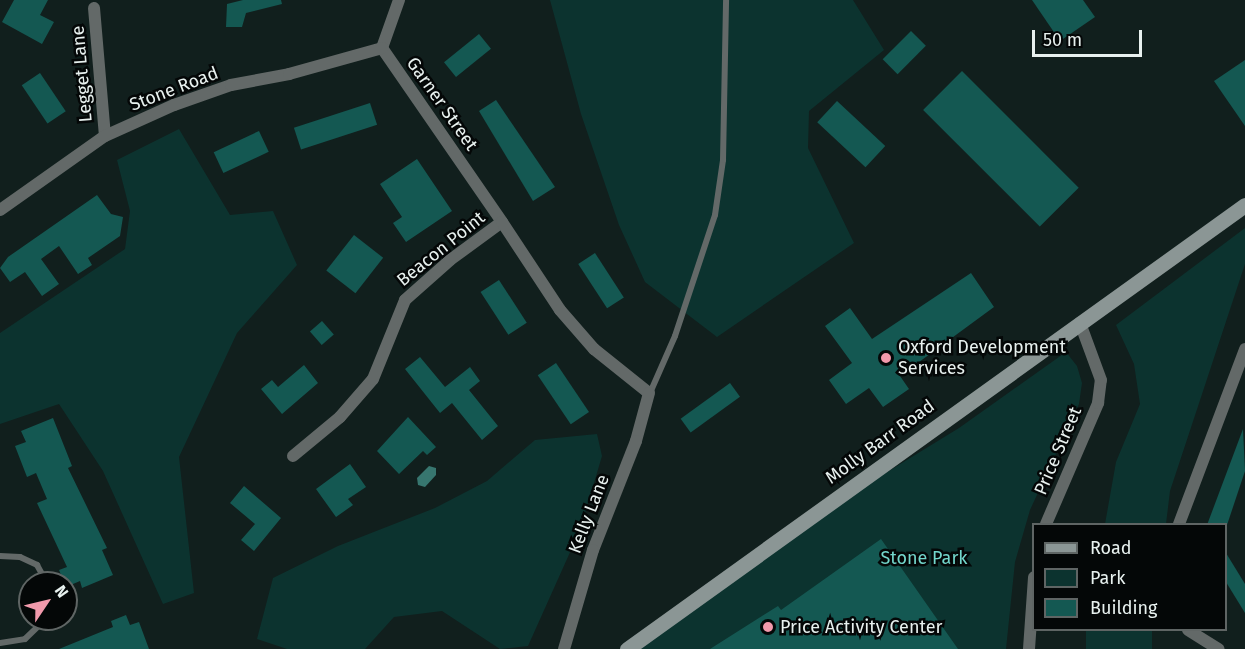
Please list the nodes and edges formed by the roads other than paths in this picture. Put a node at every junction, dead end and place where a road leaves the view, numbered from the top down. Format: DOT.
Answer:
graph roads {
  1 [pos="399,0"];
  2 [pos="726,0"];
  3 [pos="94,8"];
  4 [pos="382,48"];
  5 [pos="105,136"];
  6 [pos="1245,205"];
  7 [pos="0,210"];
  8 [pos="502,222"];
  9 [pos="1080,323"];
  10 [pos="1245,349"];
  11 [pos="649,393"];
  12 [pos="293,456"];
  13 [pos="1047,523"];
  14 [pos="1180,523"];
  15 [pos="0,556"];
  16 [pos="40,571"];
  17 [pos="1032,606"];
  18 [pos="33,631"];
  19 [pos="1190,631"];
  20 [pos="0,643"];
  21 [pos="564,649"];
  22 [pos="627,649"];
  23 [pos="1029,649"];
  24 [pos="1219,649"];
  1 -- 4 [label="street, Garner Street"];
  2 -- 11 [label="lane"];
  3 -- 5 [label="street, Legget Lane"];
  4 -- 5 [label="street, Stone Road"];
  4 -- 8 [label="street, Garner Street"];
  5 -- 7 [label="street, Stone Road"];
  6 -- 9 [label="main road, Molly Barr Road"];
  8 -- 11 [label="street, Beacon Point"];
  8 -- 12 [label="street, Beacon Point"];
  9 -- 13 [label="street, Price Street"];
  9 -- 22 [label="main road, Molly Barr Road"];
  10 -- 14 [label="street"];
  11 -- 21 [label="street, Kelly Lane"];
  15 -- 16 [label="lane"];
  17 -- 23 [label="street"];
  18 -- 20 [label="lane"];
  19 -- 24 [label="street"];
}
